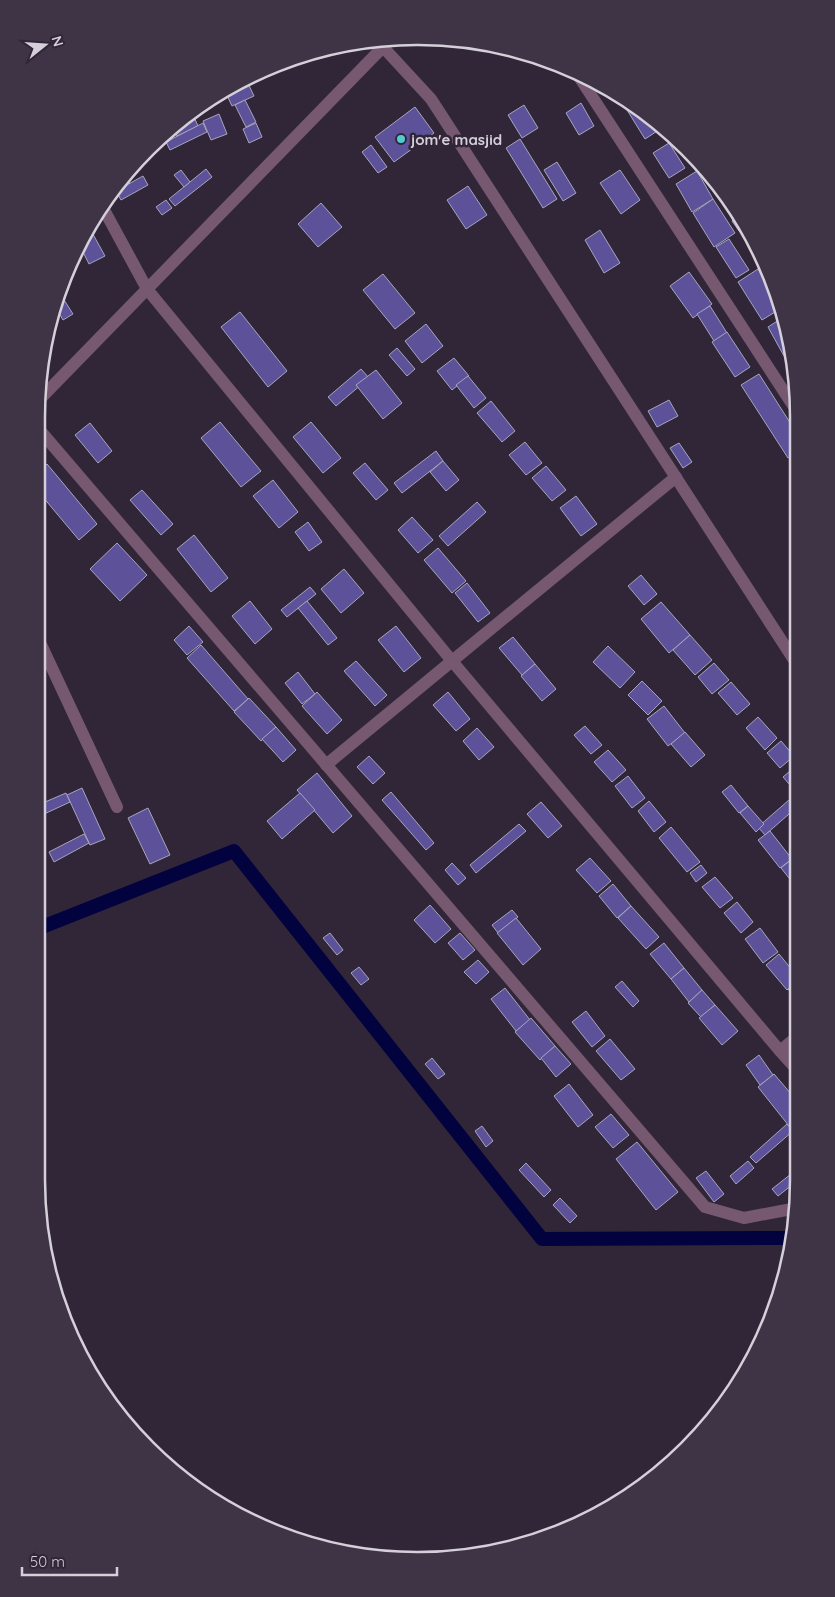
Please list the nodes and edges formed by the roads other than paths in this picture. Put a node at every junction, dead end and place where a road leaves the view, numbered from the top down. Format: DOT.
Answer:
graph roads {
  1 [pos="378,47"];
  2 [pos="385,47"];
  3 [pos="584,84"];
  4 [pos="106,214"];
  5 [pos="147,289"];
  6 [pos="46,393"];
  7 [pos="789,400"];
  8 [pos="45,436"];
  9 [pos="676,477"];
  10 [pos="45,653"];
  11 [pos="790,654"];
  12 [pos="452,661"];
  13 [pos="326,765"];
  14 [pos="117,807"];
  15 [pos="790,1043"];
  16 [pos="780,1051"];
  17 [pos="790,1062"];
  18 [pos="789,1210"];
  1 -- 5 [label="street"];
  2 -- 9 [label="street"];
  3 -- 7 [label="street"];
  4 -- 5 [label="street"];
  5 -- 6 [label="street"];
  5 -- 12 [label="street"];
  8 -- 13 [label="street"];
  9 -- 11 [label="street"];
  9 -- 12 [label="street"];
  10 -- 14 [label="street"];
  12 -- 13 [label="street"];
  12 -- 16 [label="street"];
  13 -- 18 [label="street"];
  15 -- 16 [label="street"];
  16 -- 17 [label="street"];
}
